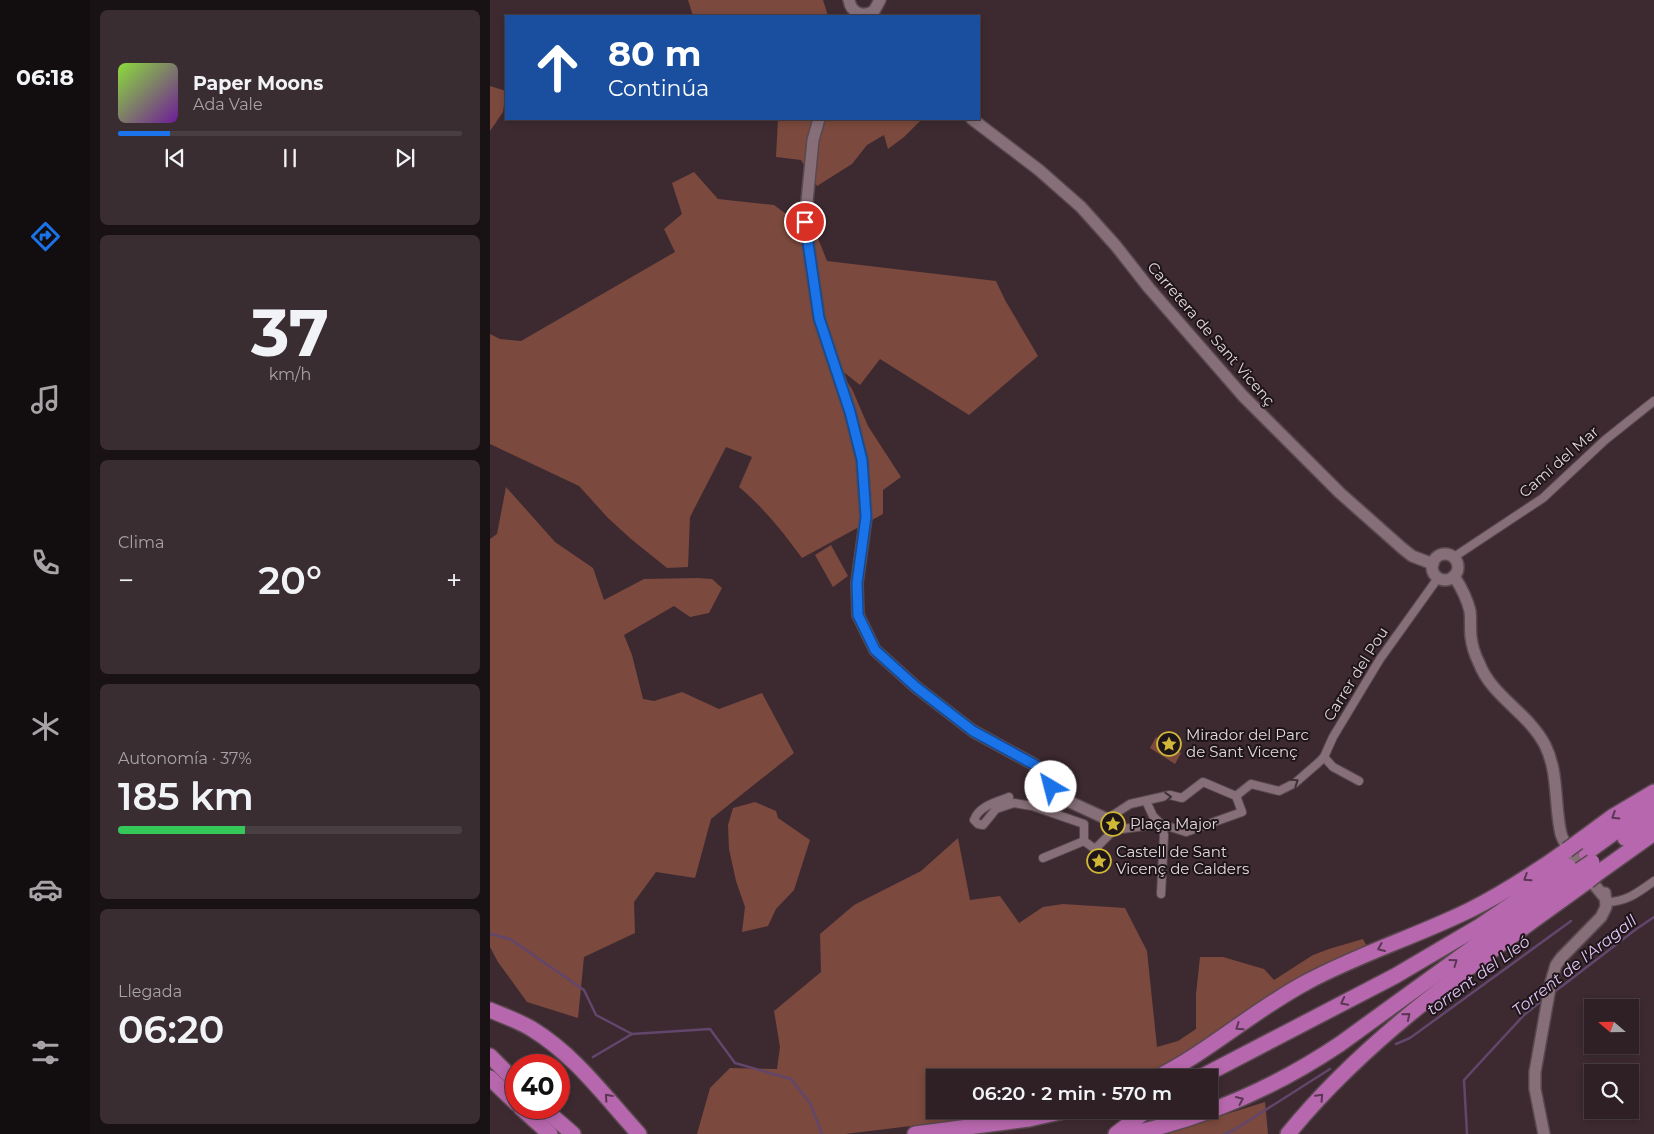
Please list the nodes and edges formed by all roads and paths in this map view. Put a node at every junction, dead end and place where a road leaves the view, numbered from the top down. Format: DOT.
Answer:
graph roads {
  1 [pos="848,0"];
  2 [pos="880,0"];
  3 [pos="861,14"];
  4 [pos="884,15"];
  5 [pos="819,120"];
  6 [pos="973,120"];
  7 [pos="1654,401"];
  8 [pos="1454,558"];
  9 [pos="1433,564"];
  10 [pos="1454,576"];
  11 [pos="1438,578"];
  12 [pos="1324,756"];
  13 [pos="1359,781"];
  14 [pos="1654,792"];
  15 [pos="1236,796"];
  16 [pos="1009,798"];
  17 [pos="1146,801"];
  18 [pos="1654,804"];
  19 [pos="1654,817"];
  20 [pos="1107,819"];
  21 [pos="1161,824"];
  22 [pos="1114,830"];
  23 [pos="1654,833"];
  24 [pos="1084,841"];
  25 [pos="1043,858"];
  26 [pos="1583,862"];
  27 [pos="1654,881"];
  28 [pos="1160,894"];
  29 [pos="1606,901"];
  30 [pos="490,1010"];
  31 [pos="490,1056"];
  32 [pos="1172,1069"];
  33 [pos="1216,1069"];
  34 [pos="505,1071"];
  35 [pos="490,1078"];
  36 [pos="505,1092"];
  37 [pos="533,1119"];
  38 [pos="556,1119"];
  39 [pos="1029,1119"];
  40 [pos="1135,1119"];
  41 [pos="1137,1133"];
  42 [pos="550,1134"];
  43 [pos="573,1134"];
  44 [pos="640,1134"];
  45 [pos="915,1134"];
  46 [pos="1116,1134"];
  47 [pos="1288,1134"];
  48 [pos="1544,1134"];
  1 -- 3 [label="street"];
  2 -- 3 [label="street"];
  2 -- 4 [label="street"];
  5 -- 20 [label="street"];
  6 -- 9 [label="street, Carretera de Sant Vicenç"];
  7 -- 8 [label="street, Camí del Mar"];
  8 -- 9 [label="street"];
  8 -- 10 [label="street"];
  9 -- 11 [label="street"];
  10 -- 11 [label="street"];
  10 -- 29 [label="street"];
  11 -- 12 [label="street, Carrer del Pou"];
  12 -- 13 [label="street"];
  15 -- 12 [label="street, Carrer del Pou, one-way"];
  14 -- 26 [label="highway, one-way"];
  17 -- 15 [label="street, one-way"];
  15 -- 21 [label="street"];
  16 -- 24 [label="street"];
  17 -- 20 [label="street"];
  17 -- 21 [label="street"];
  18 -- 26 [label="highway"];
  19 -- 26 [label="highway"];
  20 -- 22 [label="street"];
  21 -- 22 [label="street"];
  21 -- 28 [label="street"];
  22 -- 24 [label="street"];
  23 -- 26 [label="highway"];
  24 -- 25 [label="street"];
  26 -- 32 [label="highway, one-way"];
  26 -- 33 [label="highway, one-way"];
  41 -- 26 [label="highway, one-way"];
  47 -- 26 [label="highway, one-way"];
  27 -- 29 [label="street"];
  29 -- 48 [label="street"];
  44 -- 30 [label="highway, one-way"];
  31 -- 34 [label="highway"];
  35 -- 36 [label="highway"];
  37 -- 42 [label="highway"];
  38 -- 43 [label="highway"];
  39 -- 45 [label="highway"];
  40 -- 46 [label="highway"];
}
